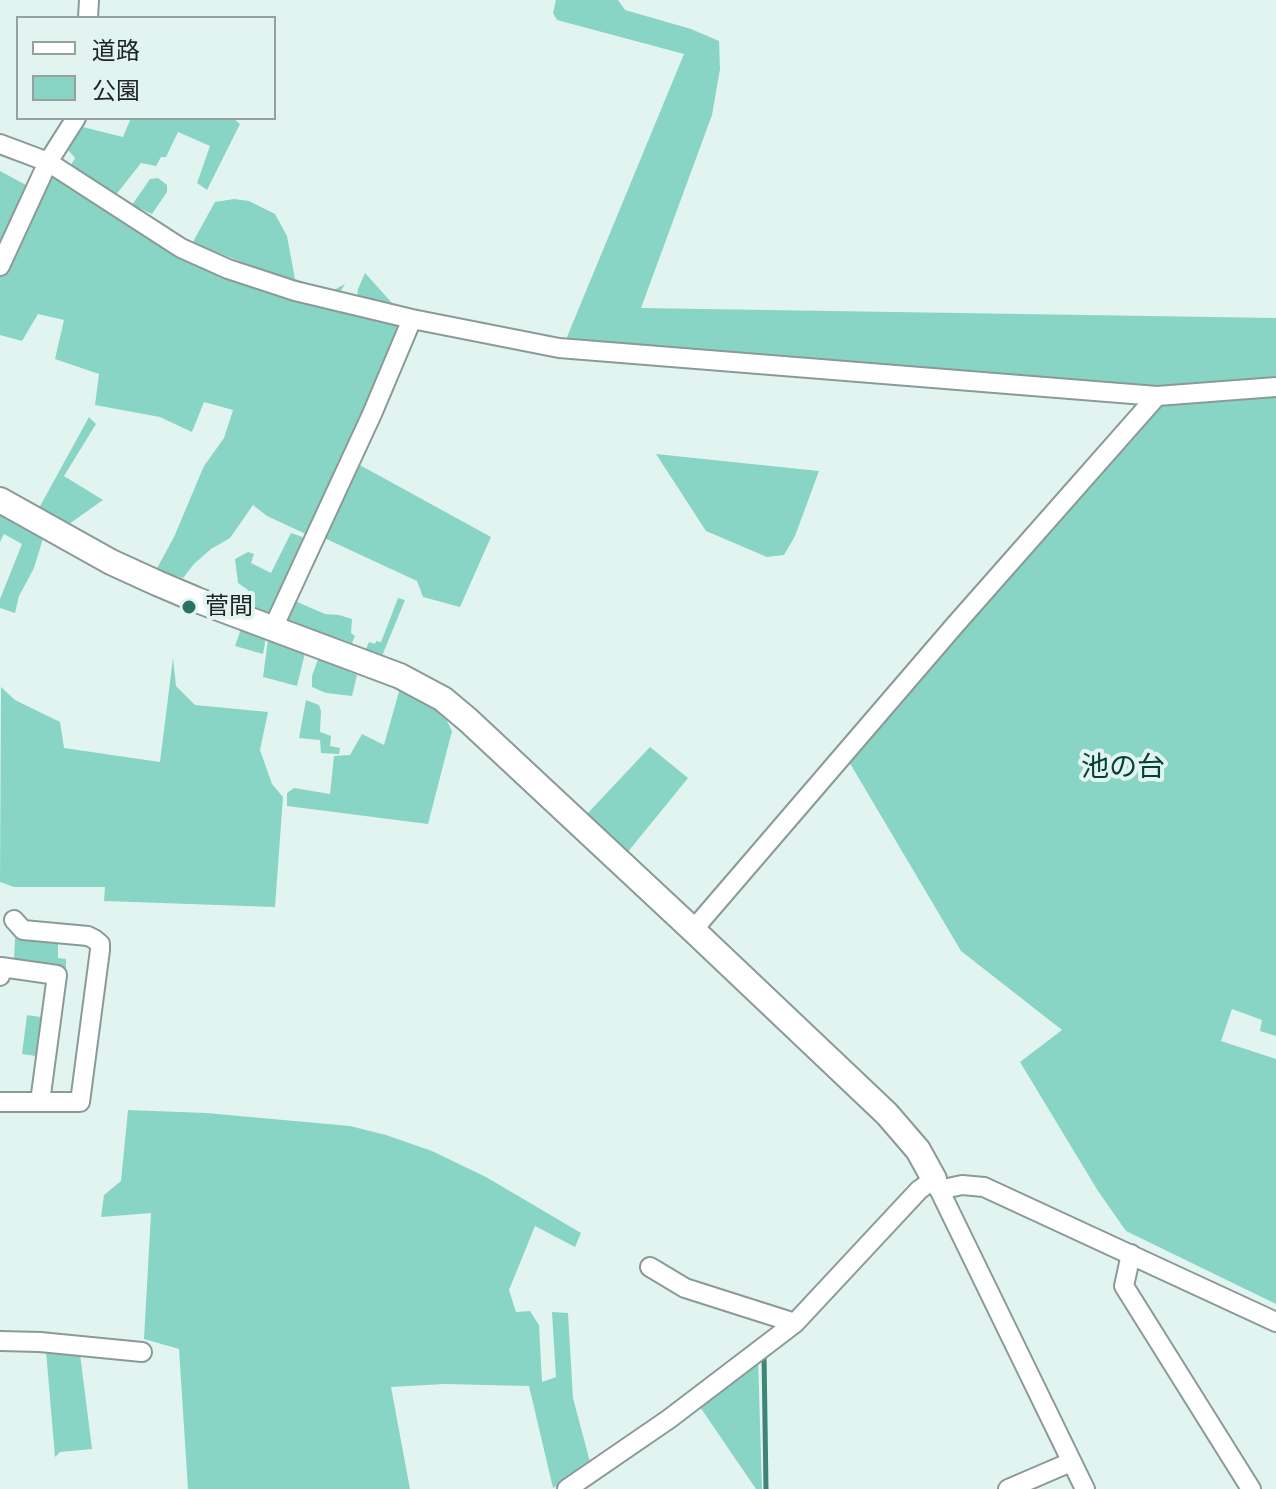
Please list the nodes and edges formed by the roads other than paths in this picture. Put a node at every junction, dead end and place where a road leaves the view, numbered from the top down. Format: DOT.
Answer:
graph roads {
  1 [pos="75,120"];
  2 [pos="0,144"];
  3 [pos="48,162"];
  4 [pos="0,266"];
  5 [pos="412,319"];
  6 [pos="1276,387"];
  7 [pos="1157,396"];
  8 [pos="0,500"];
  9 [pos="273,628"];
  10 [pos="14,920"];
  11 [pos="693,930"];
  12 [pos="0,976"];
  13 [pos="0,1102"];
  14 [pos="40,1102"];
  15 [pos="937,1184"];
  16 [pos="1131,1254"];
  17 [pos="650,1267"];
  18 [pos="1276,1322"];
  19 [pos="795,1323"];
  20 [pos="0,1341"];
  21 [pos="142,1352"];
  22 [pos="1071,1462"];
  23 [pos="567,1489"];
  24 [pos="1008,1489"];
  25 [pos="1085,1489"];
  26 [pos="1251,1489"];
  1 -- 3 [label="street"];
  2 -- 3 [label="street"];
  3 -- 4 [label="street"];
  3 -- 5 [label="street"];
  5 -- 7 [label="street"];
  5 -- 9 [label="street"];
  6 -- 7 [label="street"];
  7 -- 11 [label="street"];
  8 -- 9 [label="street"];
  9 -- 11 [label="street"];
  10 -- 14 [label="street"];
  11 -- 15 [label="street"];
  12 -- 14 [label="street"];
  13 -- 14 [label="street"];
  15 -- 16 [label="street"];
  15 -- 19 [label="street"];
  15 -- 22 [label="street"];
  16 -- 18 [label="street"];
  16 -- 26 [label="street"];
  17 -- 19 [label="street"];
  19 -- 23 [label="street"];
  20 -- 21 [label="street"];
  22 -- 24 [label="street"];
  22 -- 25 [label="street"];
}
